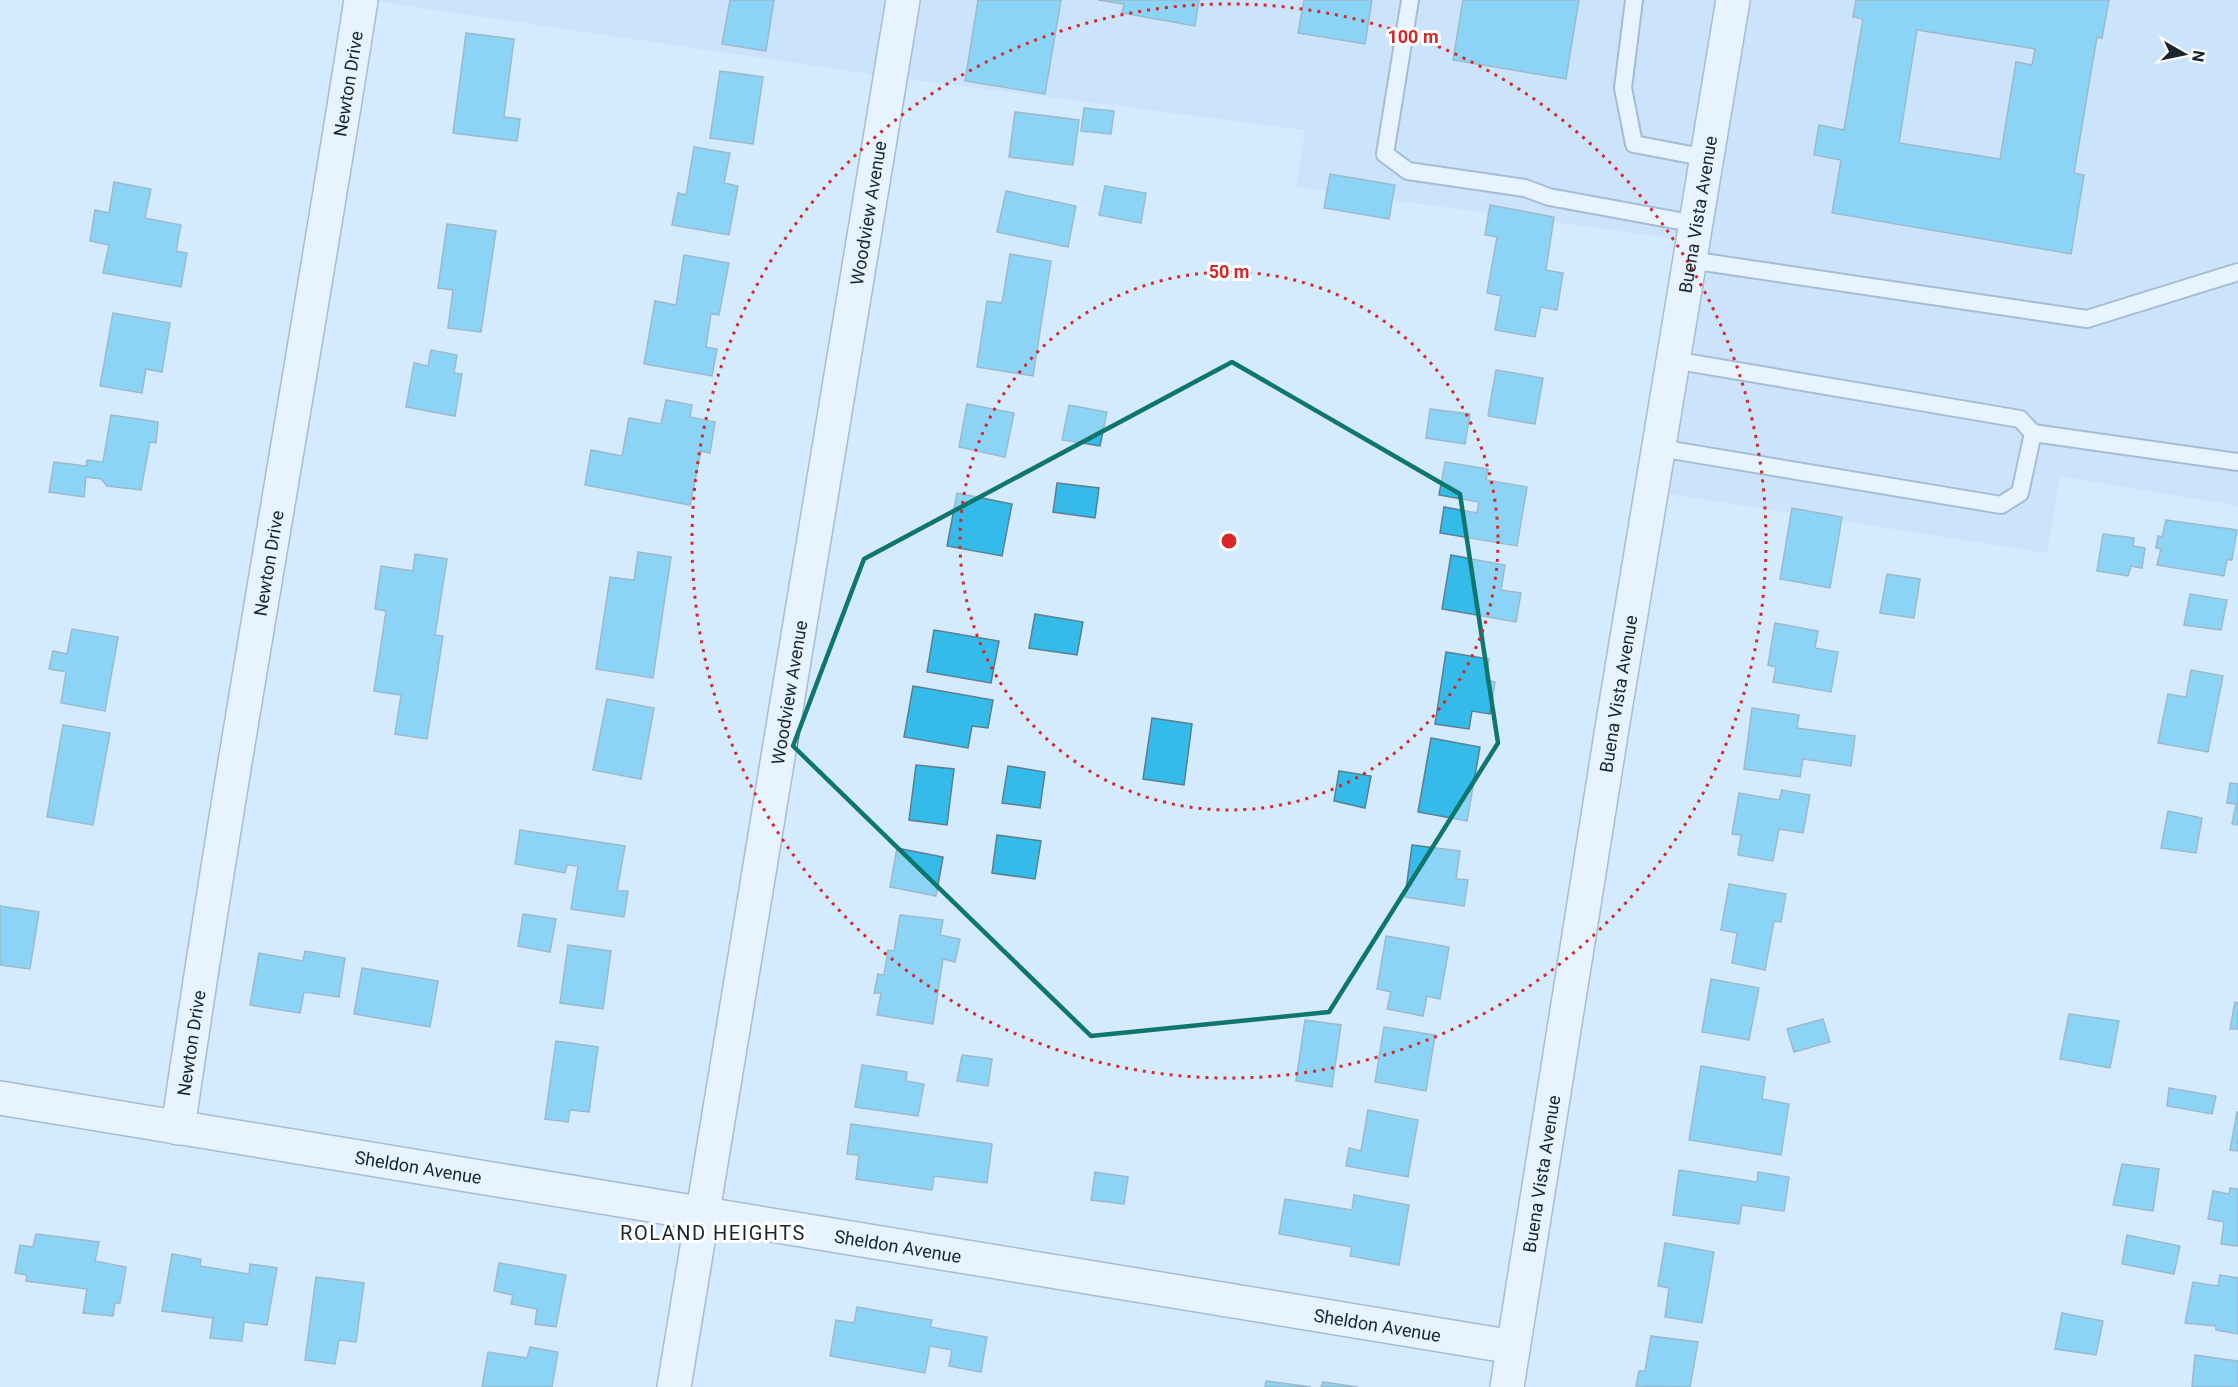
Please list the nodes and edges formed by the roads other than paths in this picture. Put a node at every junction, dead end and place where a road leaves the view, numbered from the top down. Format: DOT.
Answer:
graph roads {
  1 [pos="361,0"];
  2 [pos="903,0"];
  3 [pos="1410,0"];
  4 [pos="1634,0"];
  5 [pos="1733,0"];
  6 [pos="1707,158"];
  7 [pos="1696,224"];
  8 [pos="1690,260"];
  9 [pos="2238,272"];
  10 [pos="1673,360"];
  11 [pos="2033,433"];
  12 [pos="1659,448"];
  13 [pos="2238,462"];
  14 [pos="0,1098"];
  15 [pos="178,1128"];
  16 [pos="703,1214"];
  17 [pos="1513,1347"];
  18 [pos="674,1387"];
  19 [pos="1508,1387"];
  1 -- 15 [label="street, Newton Drive"];
  2 -- 16 [label="street, Woodview Avenue"];
  3 -- 7 [label="lane"];
  4 -- 6 [label="lane"];
  5 -- 6 [label="street, Buena Vista Avenue"];
  6 -- 7 [label="street, Buena Vista Avenue"];
  7 -- 8 [label="street, Buena Vista Avenue"];
  8 -- 9 [label="lane"];
  8 -- 10 [label="street, Buena Vista Avenue"];
  10 -- 11 [label="lane"];
  10 -- 12 [label="street, Buena Vista Avenue"];
  11 -- 12 [label="lane"];
  11 -- 13 [label="lane"];
  12 -- 17 [label="street, Buena Vista Avenue"];
  14 -- 15 [label="street, Sheldon Avenue"];
  15 -- 16 [label="street, Sheldon Avenue"];
  16 -- 17 [label="street, Sheldon Avenue"];
  16 -- 18 [label="street, Woodview Avenue"];
  17 -- 19 [label="street, Buena Vista Avenue"];
}
